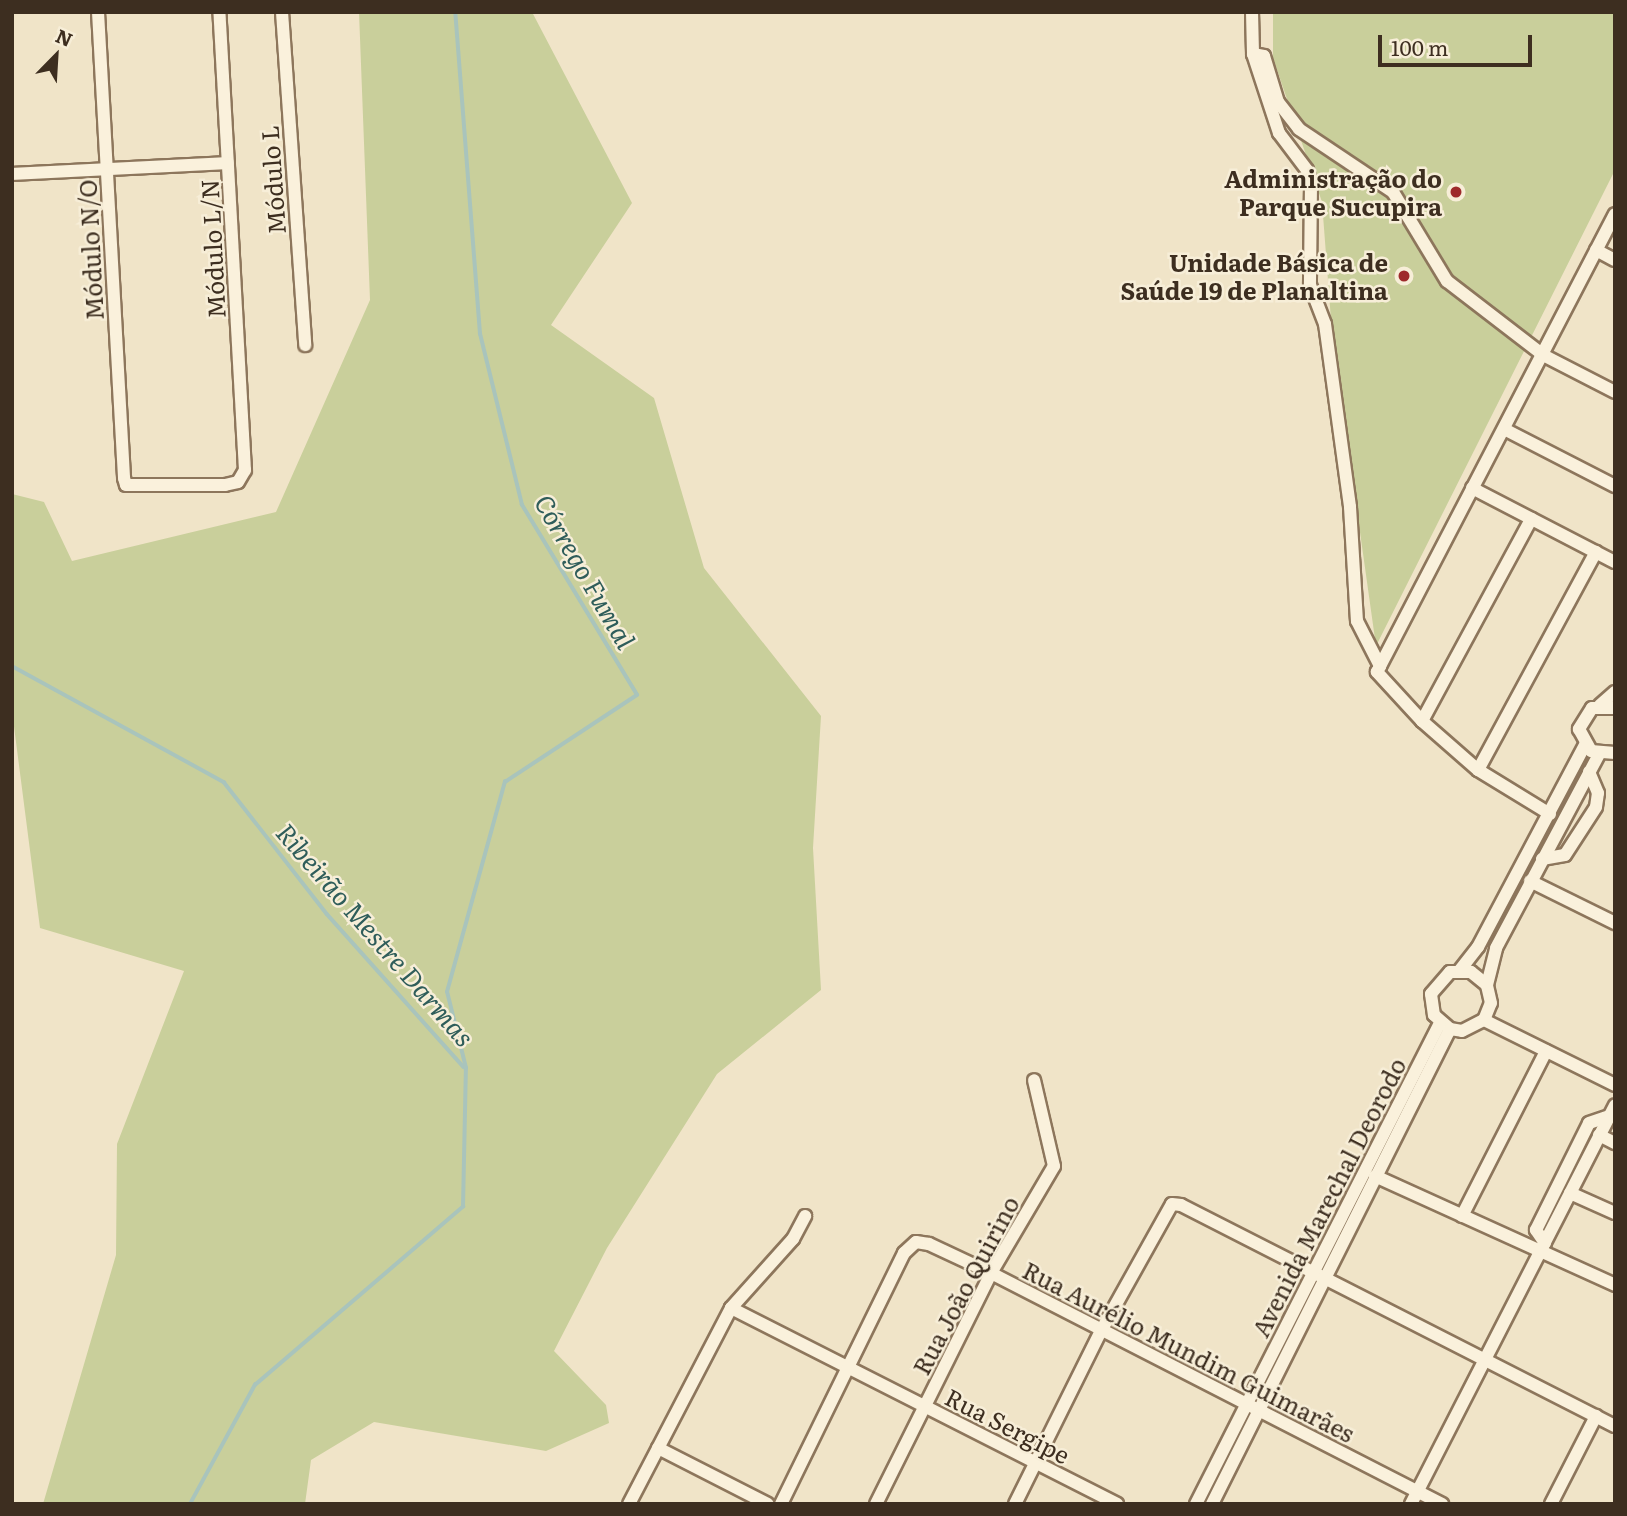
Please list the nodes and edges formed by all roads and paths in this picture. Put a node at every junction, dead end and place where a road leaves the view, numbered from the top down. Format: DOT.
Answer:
graph roads {
  1 [pos="98,12"];
  2 [pos="219,12"];
  3 [pos="282,12"];
  4 [pos="1252,12"];
  5 [pos="1254,54"];
  6 [pos="229,163"];
  7 [pos="106,169"];
  8 [pos="12,174"];
  9 [pos="1615,214"];
  10 [pos="1596,250"];
  11 [pos="1615,260"];
  12 [pos="305,345"];
  13 [pos="1543,355"];
  14 [pos="1615,391"];
  15 [pos="1504,429"];
  16 [pos="126,485"];
  17 [pos="1615,486"];
  18 [pos="1472,488"];
  19 [pos="1531,519"];
  20 [pos="1595,552"];
  21 [pos="1615,562"];
  22 [pos="1378,669"];
  23 [pos="1615,692"];
  24 [pos="1600,705"];
  25 [pos="1615,708"];
  26 [pos="1422,721"];
  27 [pos="1585,746"];
  28 [pos="1615,752"];
  29 [pos="1599,754"];
  30 [pos="1478,770"];
  31 [pos="1589,772"];
  32 [pos="1550,814"];
  33 [pos="1542,859"];
  34 [pos="1530,881"];
  35 [pos="1613,919"];
  36 [pos="1460,970"];
  37 [pos="1487,985"];
  38 [pos="1484,1020"];
  39 [pos="1445,1026"];
  40 [pos="1546,1051"];
  41 [pos="1034,1080"];
  42 [pos="1615,1085"];
  43 [pos="1612,1111"];
  44 [pos="1599,1135"];
  45 [pos="1615,1143"];
  46 [pos="1375,1176"];
  47 [pos="1570,1193"];
  48 [pos="1615,1213"];
  49 [pos="1544,1214"];
  50 [pos="805,1216"];
  51 [pos="1462,1216"];
  52 [pos="1557,1220"];
  53 [pos="1543,1247"];
  54 [pos="991,1273"];
  55 [pos="1318,1275"];
  56 [pos="1615,1285"];
  57 [pos="731,1308"];
  58 [pos="1101,1331"];
  59 [pos="1485,1360"];
  60 [pos="848,1367"];
  61 [pos="925,1406"];
  62 [pos="1252,1407"];
  63 [pos="1596,1416"];
  64 [pos="1615,1426"];
  65 [pos="659,1448"];
  66 [pos="1036,1463"];
  67 [pos="1418,1491"];
  68 [pos="629,1504"];
  69 [pos="768,1504"];
  70 [pos="781,1504"];
  71 [pos="876,1504"];
  72 [pos="1015,1504"];
  73 [pos="1117,1504"];
  74 [pos="1196,1504"];
  75 [pos="1212,1504"];
  76 [pos="1411,1504"];
  77 [pos="1441,1504"];
  78 [pos="1552,1504"];
  1 -- 7 [label="street, Módulo N/O"];
  2 -- 6 [label="street, Módulo L/N"];
  3 -- 12 [label="street, Módulo L"];
  4 -- 5 [label="street"];
  5 -- 13 [label="street"];
  5 -- 22 [label="street"];
  6 -- 7 [label="street"];
  6 -- 16 [label="street, Módulo L/N"];
  7 -- 8 [label="street"];
  7 -- 16 [label="street, Módulo N/O"];
  9 -- 10 [label="street"];
  10 -- 11 [label="street"];
  10 -- 13 [label="street"];
  13 -- 14 [label="street"];
  13 -- 15 [label="street"];
  15 -- 17 [label="street"];
  15 -- 18 [label="street"];
  18 -- 19 [label="street"];
  18 -- 22 [label="street"];
  19 -- 20 [label="street"];
  19 -- 26 [label="street"];
  20 -- 21 [label="street"];
  20 -- 30 [label="street"];
  22 -- 26 [label="street"];
  23 -- 24 [label="street"];
  24 -- 25 [label="street"];
  24 -- 27 [label="street"];
  26 -- 30 [label="street"];
  27 -- 29 [label="street"];
  27 -- 32 [label="street"];
  28 -- 29 [label="street"];
  29 -- 31 [label="street"];
  30 -- 32 [label="street"];
  31 -- 33 [label="street"];
  31 -- 33 [label="street"];
  32 -- 36 [label="street"];
  33 -- 34 [label="street"];
  34 -- 35 [label="street"];
  34 -- 37 [label="street"];
  36 -- 37 [label="street"];
  36 -- 39 [label="street"];
  37 -- 38 [label="street"];
  38 -- 39 [label="street"];
  38 -- 40 [label="street"];
  39 -- 46 [label="street, Avenida Marechal Deorodo"];
  39 -- 55 [label="street, Avenida Marechal Deorodo"];
  40 -- 42 [label="street"];
  40 -- 51 [label="street"];
  41 -- 54 [label="street, Rua João Quirino"];
  43 -- 44 [label="street"];
  43 -- 49 [label="street"];
  44 -- 45 [label="street"];
  44 -- 47 [label="street"];
  46 -- 51 [label="street"];
  46 -- 55 [label="street, Avenida Marechal Deorodo"];
  47 -- 48 [label="street"];
  47 -- 52 [label="street"];
  49 -- 52 [label="street"];
  49 -- 53 [label="street"];
  50 -- 57 [label="street"];
  51 -- 53 [label="street"];
  52 -- 53 [label="street"];
  53 -- 56 [label="street"];
  53 -- 59 [label="street"];
  54 -- 58 [label="street, Rua Aurélio Mundim Guimarães"];
  54 -- 60 [label="street, Rua Aurélio Mundim Guimarães"];
  54 -- 61 [label="street, Rua João Quirino"];
  55 -- 58 [label="street"];
  55 -- 59 [label="street"];
  55 -- 62 [label="street, Avenida Marechal Deorodo"];
  57 -- 60 [label="street, Rua Sergipe"];
  57 -- 65 [label="street"];
  58 -- 62 [label="street, Rua Aurélio Mundim Guimarães"];
  58 -- 66 [label="street"];
  59 -- 63 [label="street"];
  59 -- 67 [label="street"];
  60 -- 61 [label="street, Rua Sergipe"];
  60 -- 70 [label="street"];
  61 -- 66 [label="street, Rua Sergipe"];
  61 -- 71 [label="street, Rua João Quirino"];
  62 -- 67 [label="street, Rua Aurélio Mundim Guimarães"];
  62 -- 74 [label="street, Avenida Marechal Deorodo"];
  62 -- 75 [label="street, Avenida Marechal Deorodo"];
  63 -- 64 [label="street"];
  63 -- 78 [label="street"];
  65 -- 68 [label="street"];
  65 -- 69 [label="street"];
  66 -- 72 [label="street"];
  66 -- 73 [label="street, Rua Sergipe"];
  67 -- 76 [label="street"];
  67 -- 77 [label="street, Rua Aurélio Mundim Guimarães"];
}
